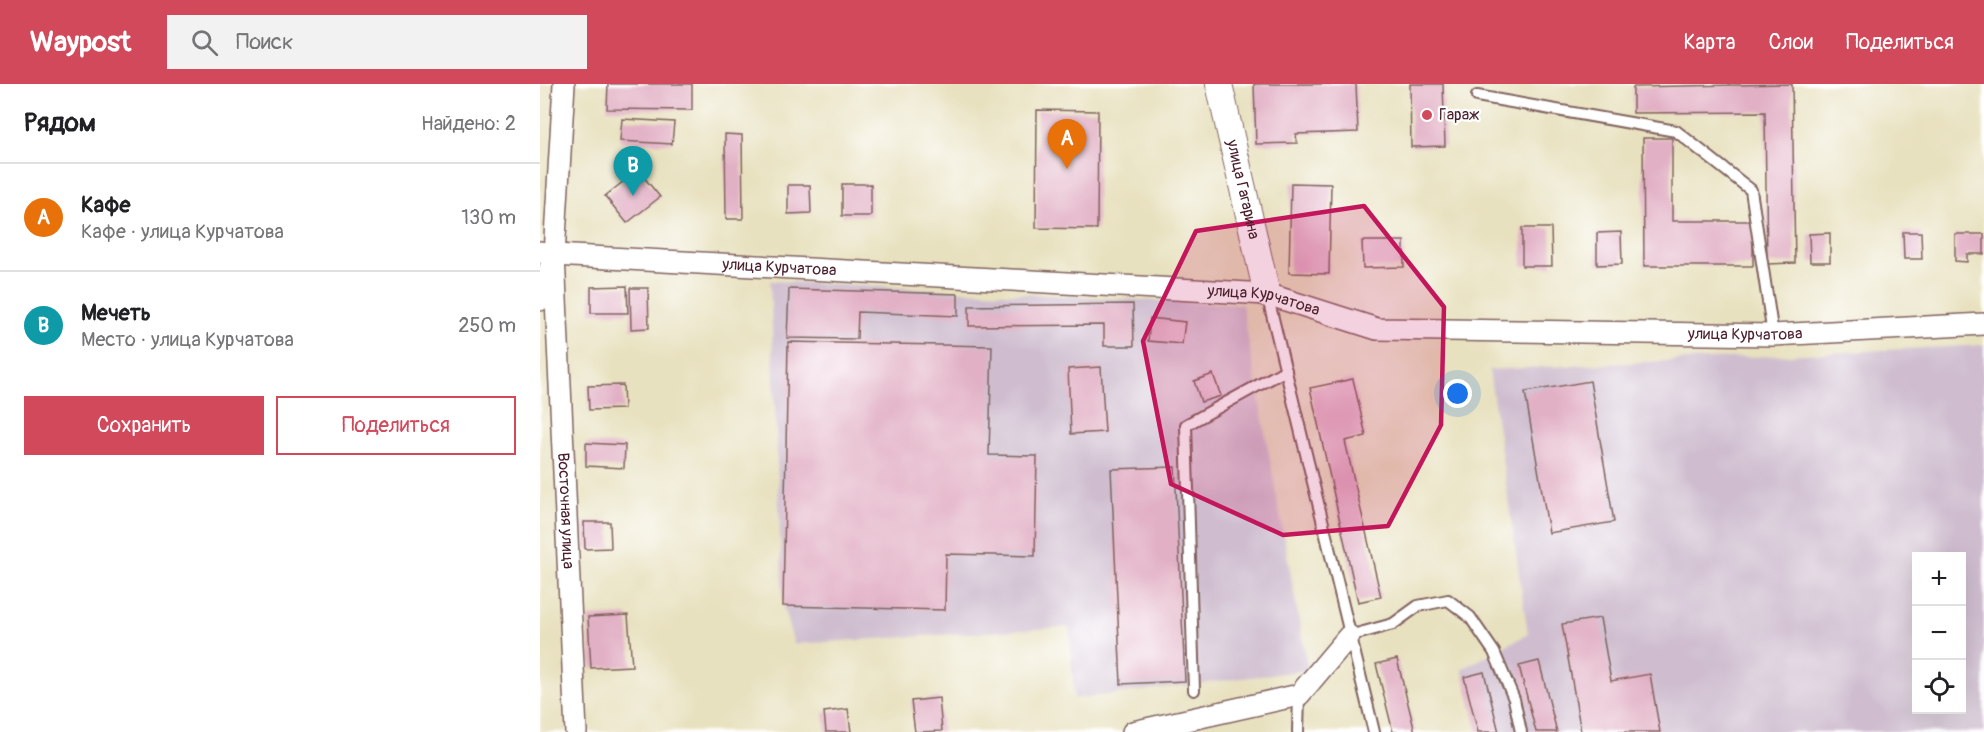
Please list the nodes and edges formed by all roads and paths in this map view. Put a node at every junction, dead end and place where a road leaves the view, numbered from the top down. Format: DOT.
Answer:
graph roads {
  1 [pos="564,84"];
  2 [pos="1219,84"];
  3 [pos="1477,96"];
  4 [pos="547,254"];
  5 [pos="1267,294"];
  6 [pos="540,300"];
  7 [pos="1984,324"];
  8 [pos="1773,335"];
  9 [pos="1286,370"];
  10 [pos="1349,636"];
  11 [pos="1194,690"];
  12 [pos="1299,695"];
  13 [pos="576,732"];
  14 [pos="1133,732"];
  15 [pos="1299,732"];
  16 [pos="1374,732"];
  17 [pos="1521,732"];
  1 -- 4 [label="street"];
  2 -- 5 [label="street, улица Гагарина"];
  3 -- 8 [label="lane"];
  4 -- 5 [label="street, улица Курчатова"];
  4 -- 6 [label="street"];
  4 -- 13 [label="street, Восточная улица"];
  5 -- 8 [label="street, улица Курчатова"];
  5 -- 9 [label="lane"];
  7 -- 8 [label="street, улица Курчатова"];
  9 -- 10 [label="lane"];
  9 -- 11 [label="lane"];
  10 -- 12 [label="street"];
  10 -- 16 [label="lane"];
  10 -- 17 [label="lane"];
  12 -- 14 [label="street"];
  12 -- 15 [label="lane"];
}
